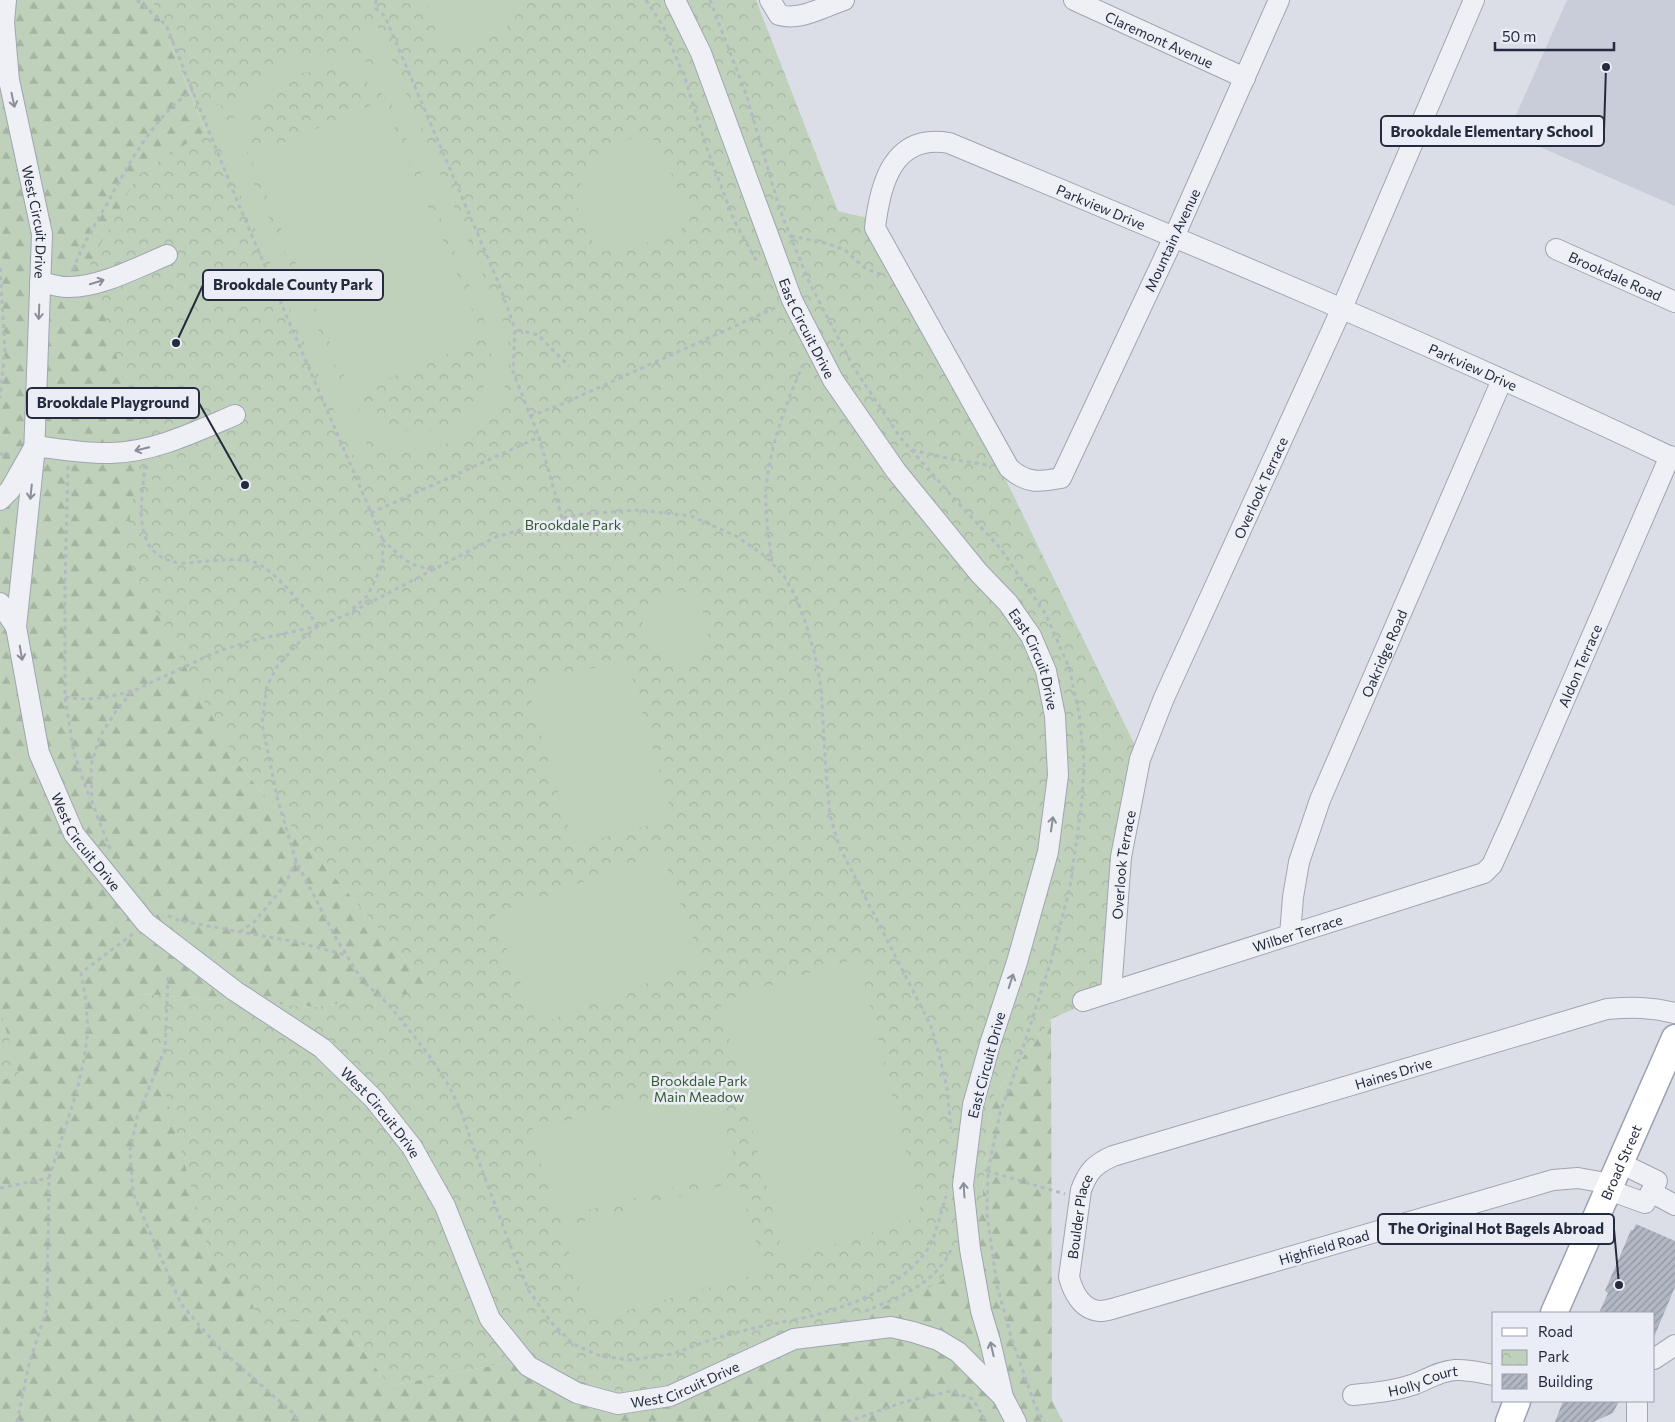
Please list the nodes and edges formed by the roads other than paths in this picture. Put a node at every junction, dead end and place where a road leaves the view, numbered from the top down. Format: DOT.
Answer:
graph roads {
  1 [pos="6,0"];
  2 [pos="675,0"];
  3 [pos="844,0"];
  4 [pos="1075,0"];
  5 [pos="1279,0"];
  6 [pos="1474,0"];
  7 [pos="774,8"];
  8 [pos="1245,78"];
  9 [pos="1174,237"];
  10 [pos="1556,249"];
  11 [pos="167,255"];
  12 [pos="40,282"];
  13 [pos="1675,302"];
  14 [pos="1342,308"];
  15 [pos="1502,380"];
  16 [pos="234,416"];
  17 [pos="34,446"];
  18 [pos="1673,457"];
  19 [pos="1061,478"];
  20 [pos="0,500"];
  21 [pos="0,603"];
  22 [pos="16,627"];
  23 [pos="1484,873"];
  24 [pos="1290,935"];
  25 [pos="1111,992"];
  26 [pos="1083,1001"];
  27 [pos="1675,1013"];
  28 [pos="1675,1038"];
  29 [pos="1667,1076"];
  30 [pos="1113,1156"];
  31 [pos="1614,1179"];
  32 [pos="1651,1192"];
  33 [pos="1675,1205"];
  34 [pos="1073,1291"];
  35 [pos="1554,1312"];
  36 [pos="1675,1345"];
  37 [pos="1655,1358"];
  38 [pos="1492,1375"];
  39 [pos="1353,1395"];
  40 [pos="1003,1397"];
  41 [pos="1516,1402"];
  42 [pos="1637,1402"];
  43 [pos="1016,1422"];
  44 [pos="1509,1422"];
  45 [pos="1638,1422"];
  1 -- 12 [label="street, West Circuit Drive, one-way"];
  40 -- 2 [label="street, East Circuit Drive, one-way"];
  3 -- 7 [label="street"];
  4 -- 8 [label="street, Claremont Avenue"];
  5 -- 8 [label="street, Mountain Avenue"];
  6 -- 14 [label="street, Overlook Terrace"];
  8 -- 9 [label="street, Mountain Avenue"];
  9 -- 14 [label="street, Parkview Drive"];
  9 -- 19 [label="street, Mountain Avenue"];
  9 -- 19 [label="street, Parkview Drive"];
  10 -- 13 [label="street, Brookdale Road"];
  12 -- 11 [label="street, one-way"];
  12 -- 17 [label="street, West Circuit Drive, one-way"];
  14 -- 15 [label="street, Parkview Drive"];
  14 -- 25 [label="street, Overlook Terrace"];
  15 -- 18 [label="street, Parkview Drive"];
  15 -- 24 [label="street, Oakridge Road"];
  16 -- 17 [label="street, one-way"];
  17 -- 20 [label="street, West Circuit Drive"];
  17 -- 22 [label="street, West Circuit Drive, one-way"];
  18 -- 23 [label="street, Aldon Terrace"];
  21 -- 22 [label="street"];
  22 -- 40 [label="street, West Circuit Drive, one-way"];
  23 -- 24 [label="street, Wilber Terrace"];
  24 -- 25 [label="street, Wilber Terrace"];
  25 -- 26 [label="street, Wilber Terrace"];
  27 -- 30 [label="street, Haines Drive"];
  28 -- 29 [label="main road, Broad Street"];
  29 -- 31 [label="main road, Broad Street"];
  30 -- 34 [label="street, Boulder Place"];
  31 -- 32 [label="street"];
  31 -- 32 [label="street"];
  31 -- 34 [label="street, Highfield Road"];
  31 -- 35 [label="main road, Broad Street"];
  32 -- 33 [label="street"];
  36 -- 37 [label="street"];
  38 -- 39 [label="street, Holly Court"];
  40 -- 43 [label="street"];
  41 -- 44 [label="main road"];
  42 -- 45 [label="street"];
}
